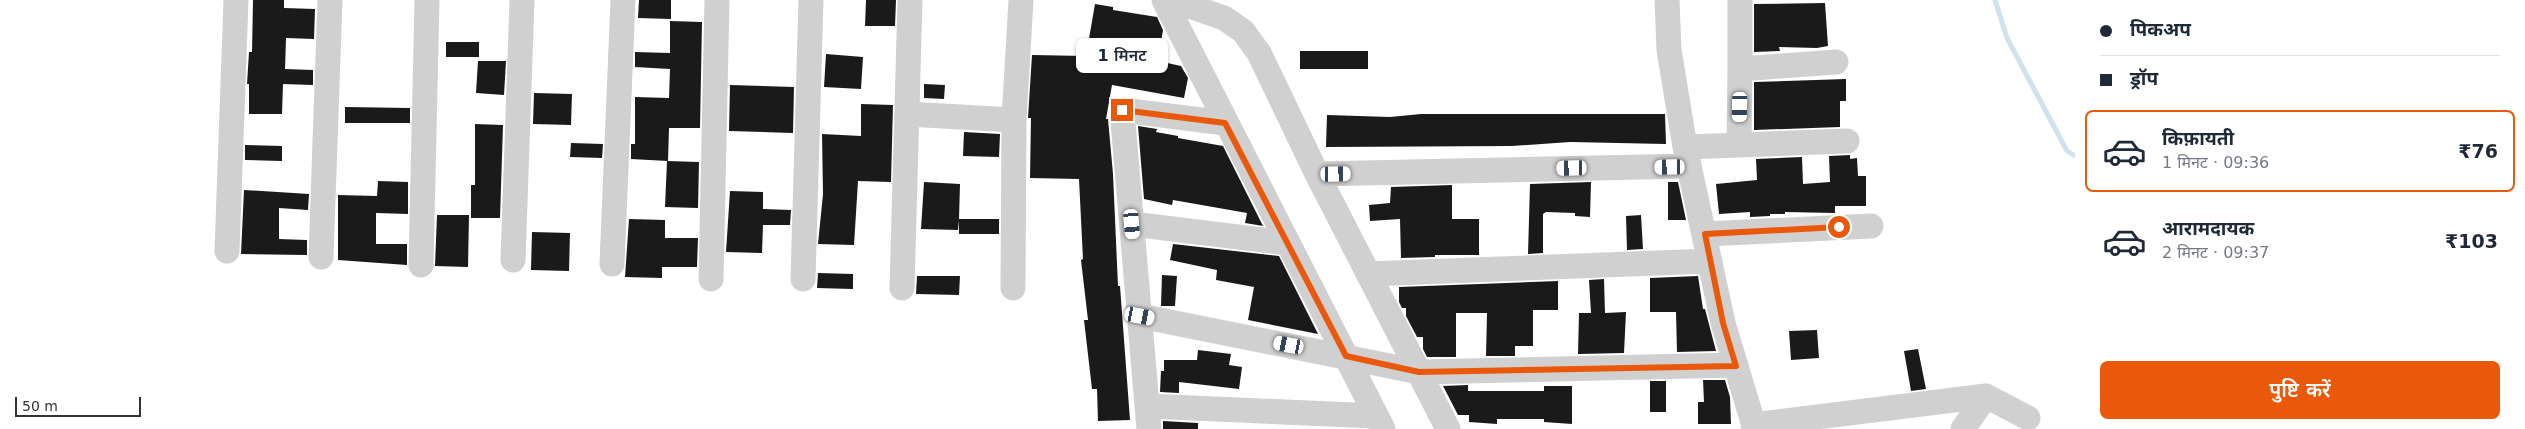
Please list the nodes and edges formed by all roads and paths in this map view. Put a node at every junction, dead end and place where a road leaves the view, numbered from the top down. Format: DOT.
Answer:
graph roads {
  1 [pos="236,0"];
  2 [pos="330,0"];
  3 [pos="427,0"];
  4 [pos="522,0"];
  5 [pos="623,0"];
  6 [pos="717,0"];
  7 [pos="811,0"];
  8 [pos="910,0"];
  9 [pos="1021,0"];
  10 [pos="1164,0"];
  11 [pos="1172,0"];
  12 [pos="1667,0"];
  13 [pos="1740,0"];
  14 [pos="1836,62"];
  15 [pos="1740,69"];
  16 [pos="907,114"];
  17 [pos="1014,120"];
  18 [pos="1225,123"];
  19 [pos="1847,141"];
  20 [pos="1739,145"];
  21 [pos="1687,157"];
  22 [pos="1317,174"];
  23 [pos="1132,224"];
  24 [pos="1871,226"];
  25 [pos="1705,234"];
  26 [pos="1287,243"];
  27 [pos="227,251"];
  28 [pos="321,257"];
  29 [pos="513,260"];
  30 [pos="1710,261"];
  31 [pos="612,264"];
  32 [pos="422,265"];
  33 [pos="1368,274"];
  34 [pos="711,279"];
  35 [pos="803,279"];
  36 [pos="902,288"];
  37 [pos="1013,288"];
  38 [pos="1140,316"];
  39 [pos="1346,356"];
  40 [pos="1736,366"];
  41 [pos="1419,372"];
  42 [pos="1986,396"];
  43 [pos="1148,417"];
  44 [pos="2028,418"];
  45 [pos="1380,422"];
  46 [pos="1754,427"];
  47 [pos="1448,429"];
  48 [pos="1963,429"];
  1 -- 27 [label="street"];
  2 -- 28 [label="street"];
  3 -- 32 [label="street"];
  4 -- 29 [label="street"];
  5 -- 31 [label="street"];
  6 -- 34 [label="street"];
  7 -- 35 [label="street"];
  8 -- 16 [label="street"];
  9 -- 17 [label="street"];
  10 -- 18 [label="street"];
  11 -- 22 [label="street"];
  12 -- 21 [label="street"];
  13 -- 15 [label="street"];
  14 -- 15 [label="street"];
  15 -- 20 [label="street"];
  16 -- 17 [label="street"];
  16 -- 36 [label="street"];
  17 -- 37 [label="street"];
  18 -- 23 [label="street"];
  18 -- 26 [label="street"];
  19 -- 20 [label="street"];
  20 -- 21 [label="street"];
  21 -- 22 [label="street"];
  21 -- 25 [label="street"];
  22 -- 33 [label="street"];
  23 -- 26 [label="street"];
  23 -- 38 [label="street"];
  24 -- 25 [label="street"];
  25 -- 30 [label="street"];
  26 -- 39 [label="street"];
  30 -- 33 [label="street"];
  30 -- 40 [label="street"];
  33 -- 41 [label="street"];
  38 -- 39 [label="street"];
  38 -- 43 [label="street"];
  39 -- 41 [label="street"];
  39 -- 45 [label="street"];
  40 -- 41 [label="street"];
  40 -- 46 [label="street"];
  41 -- 47 [label="street"];
  42 -- 44 [label="street"];
  42 -- 46 [label="street"];
  42 -- 48 [label="street"];
  43 -- 45 [label="street"];
}
